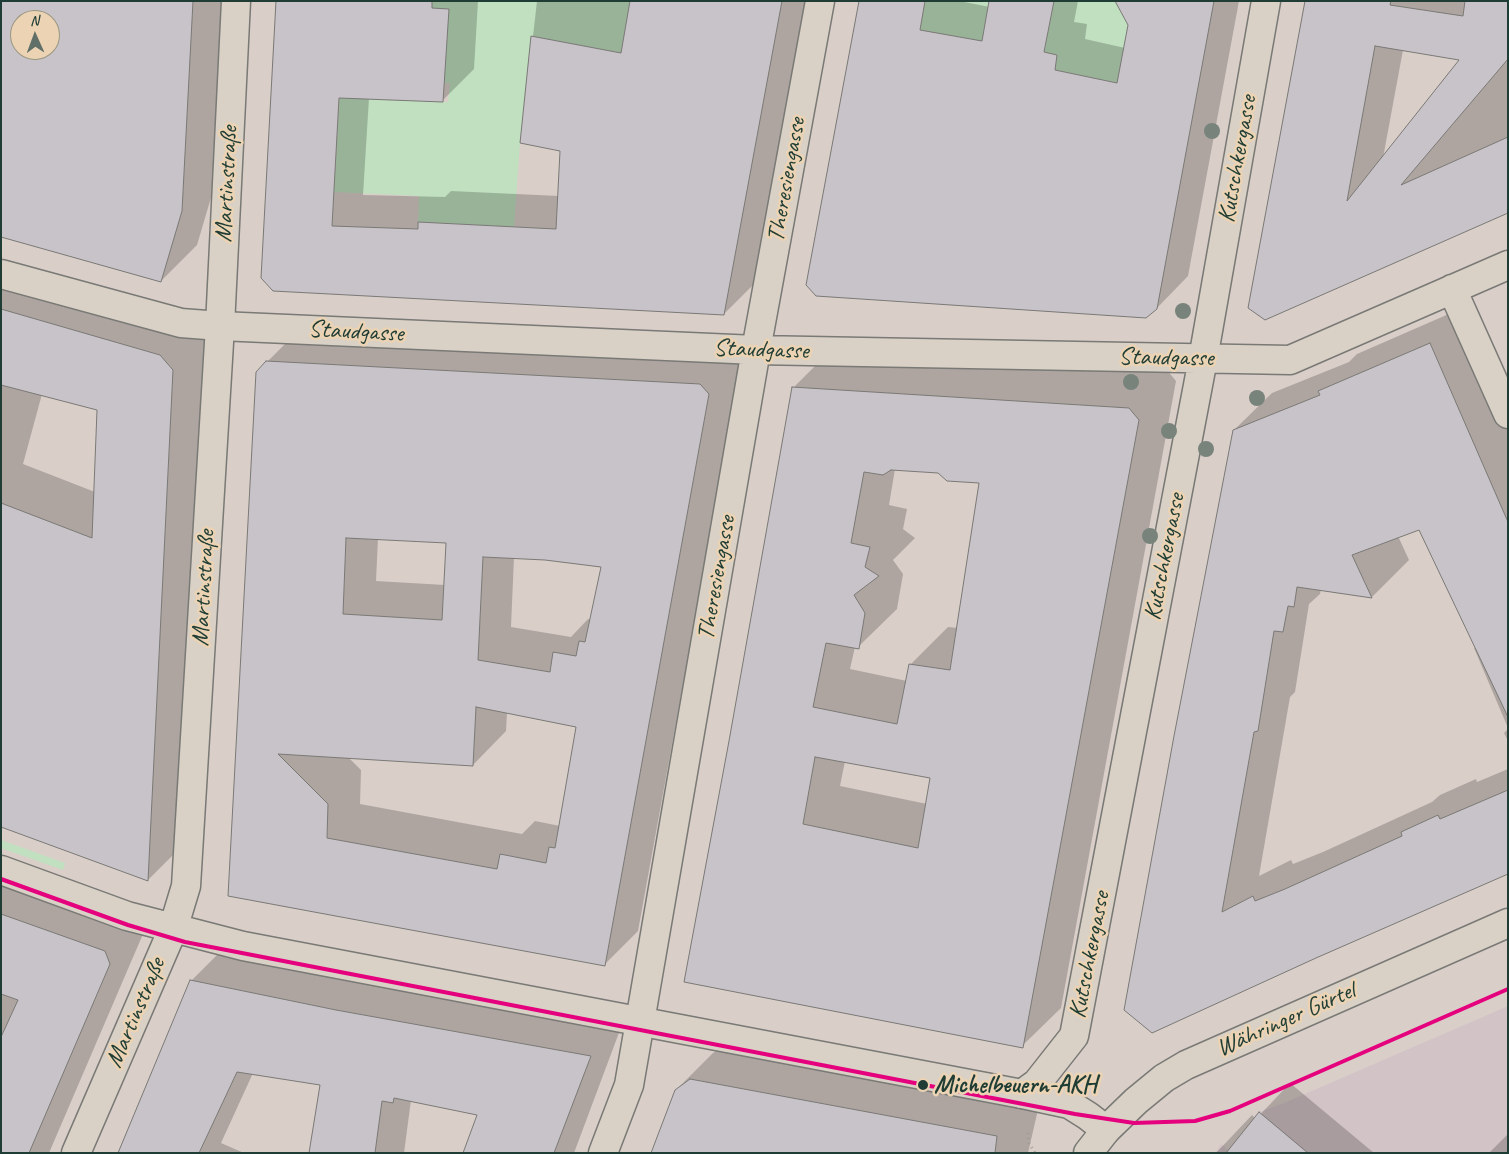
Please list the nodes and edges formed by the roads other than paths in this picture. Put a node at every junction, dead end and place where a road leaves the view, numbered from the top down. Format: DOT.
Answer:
graph roads {
  1 [pos="236,1"];
  2 [pos="820,1"];
  3 [pos="1266,1"];
  4 [pos="1508,265"];
  5 [pos="1,274"];
  6 [pos="1452,289"];
  7 [pos="220,326"];
  8 [pos="756,350"];
  9 [pos="1203,359"];
  10 [pos="1508,414"];
  11 [pos="1,870"];
  12 [pos="1508,922"];
  13 [pos="172,928"];
  14 [pos="640,1021"];
  15 [pos="1022,1094"];
  16 [pos="1106,1130"];
  17 [pos="76,1153"];
  18 [pos="603,1153"];
  19 [pos="1088,1153"];
  1 -- 7 [label="street, Martinstraße"];
  2 -- 8 [label="street, Theresiengasse"];
  3 -- 9 [label="street, Kutschkergasse"];
  4 -- 6 [label="street, Staudgasse"];
  5 -- 7 [label="street, Staudgasse"];
  6 -- 9 [label="street, Staudgasse"];
  6 -- 10 [label="street"];
  7 -- 8 [label="street, Staudgasse"];
  7 -- 13 [label="street, Martinstraße"];
  8 -- 9 [label="street, Staudgasse"];
  8 -- 14 [label="street, Theresiengasse"];
  9 -- 15 [label="street, Kutschkergasse"];
  11 -- 13 [label="street"];
  12 -- 16 [label="street, Währinger Gürtel"];
  13 -- 14 [label="street"];
  13 -- 17 [label="street, Martinstraße"];
  14 -- 15 [label="street"];
  14 -- 18 [label="street, Theresiengasse"];
  15 -- 16 [label="street"];
  16 -- 19 [label="street, Währinger Gürtel"];
}
